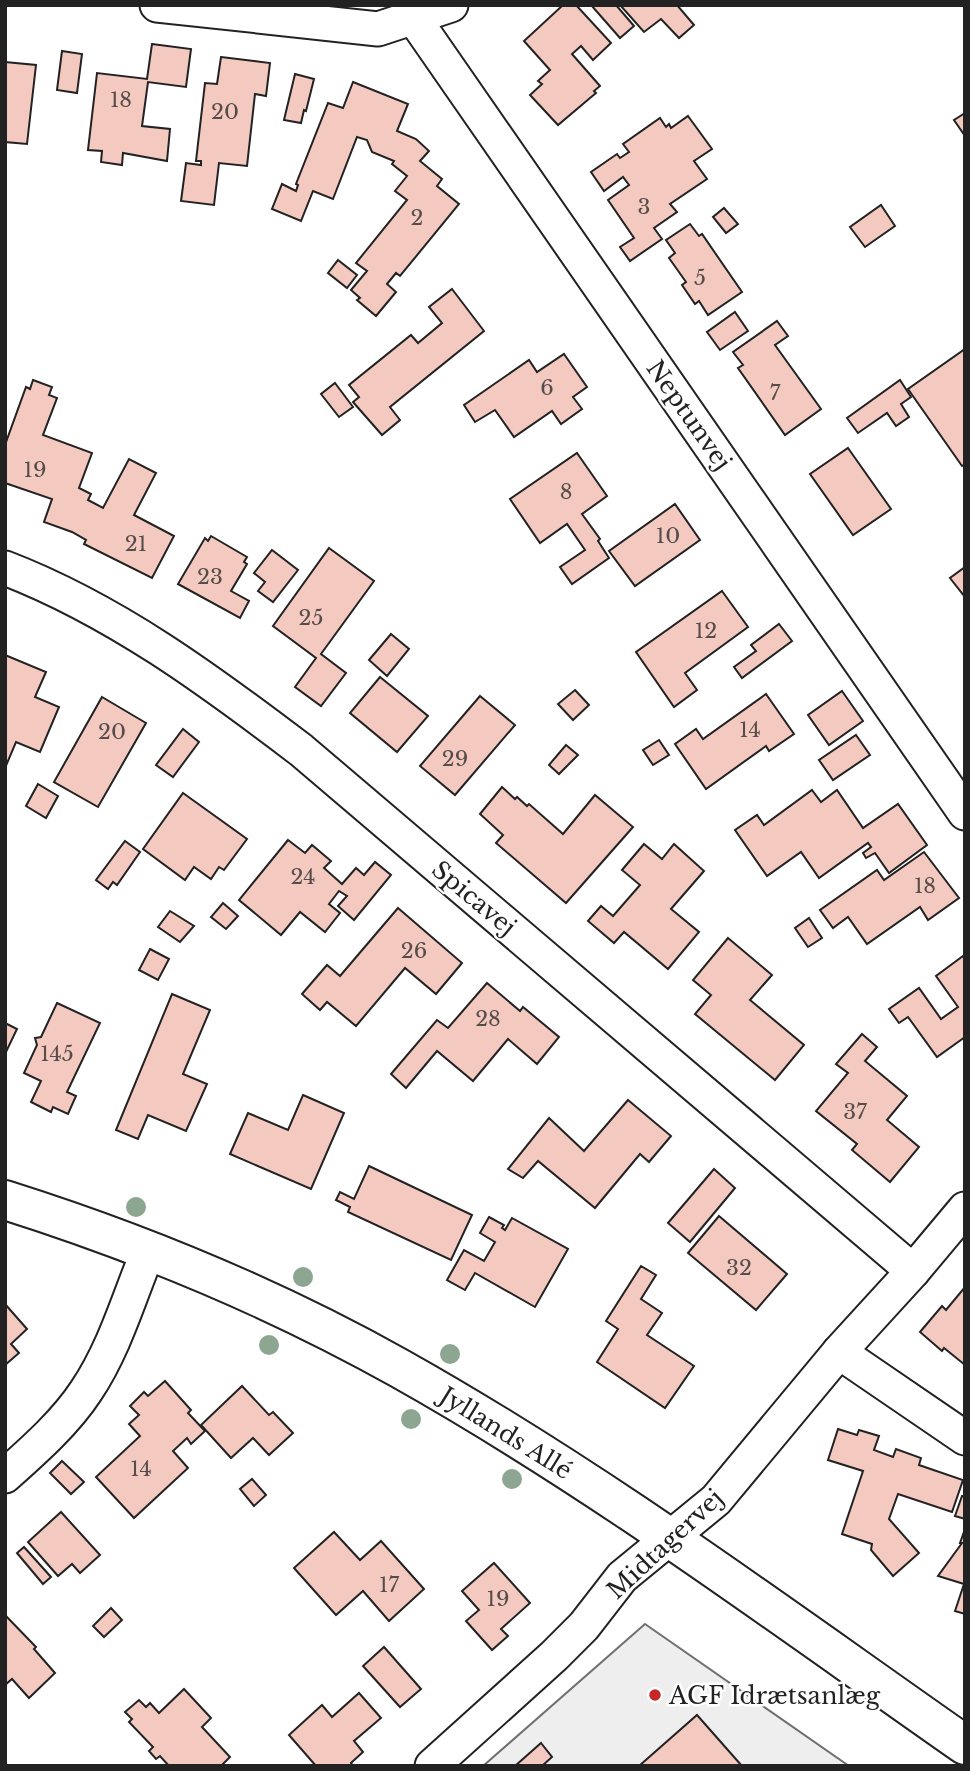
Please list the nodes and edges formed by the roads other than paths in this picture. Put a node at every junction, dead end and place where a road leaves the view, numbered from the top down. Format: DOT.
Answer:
graph roads {
  1 [pos="157,5"];
  2 [pos="451,5"];
  3 [pos="413,18"];
  4 [pos="5,568"];
  5 [pos="965,813"];
  6 [pos="5,1199"];
  7 [pos="965,1209"];
  8 [pos="149,1249"];
  9 [pos="913,1271"];
  10 [pos="839,1352"];
  11 [pos="965,1438"];
  12 [pos="5,1476"];
  13 [pos="669,1538"];
  14 [pos="965,1745"];
  15 [pos="432,1766"];
  1 -- 3 [label="street"];
  2 -- 3 [label="street"];
  3 -- 5 [label="street, Neptunvej"];
  4 -- 9 [label="street, Spicavej"];
  6 -- 8 [label="street, Jyllands Allé"];
  7 -- 9 [label="street, Midtagervej"];
  8 -- 12 [label="street"];
  8 -- 13 [label="street, Jyllands Allé"];
  9 -- 10 [label="street, Midtagervej"];
  10 -- 11 [label="street"];
  10 -- 13 [label="street, Midtagervej"];
  13 -- 14 [label="street, Jyllands Allé"];
  13 -- 15 [label="street, Midtagervej"];
}
